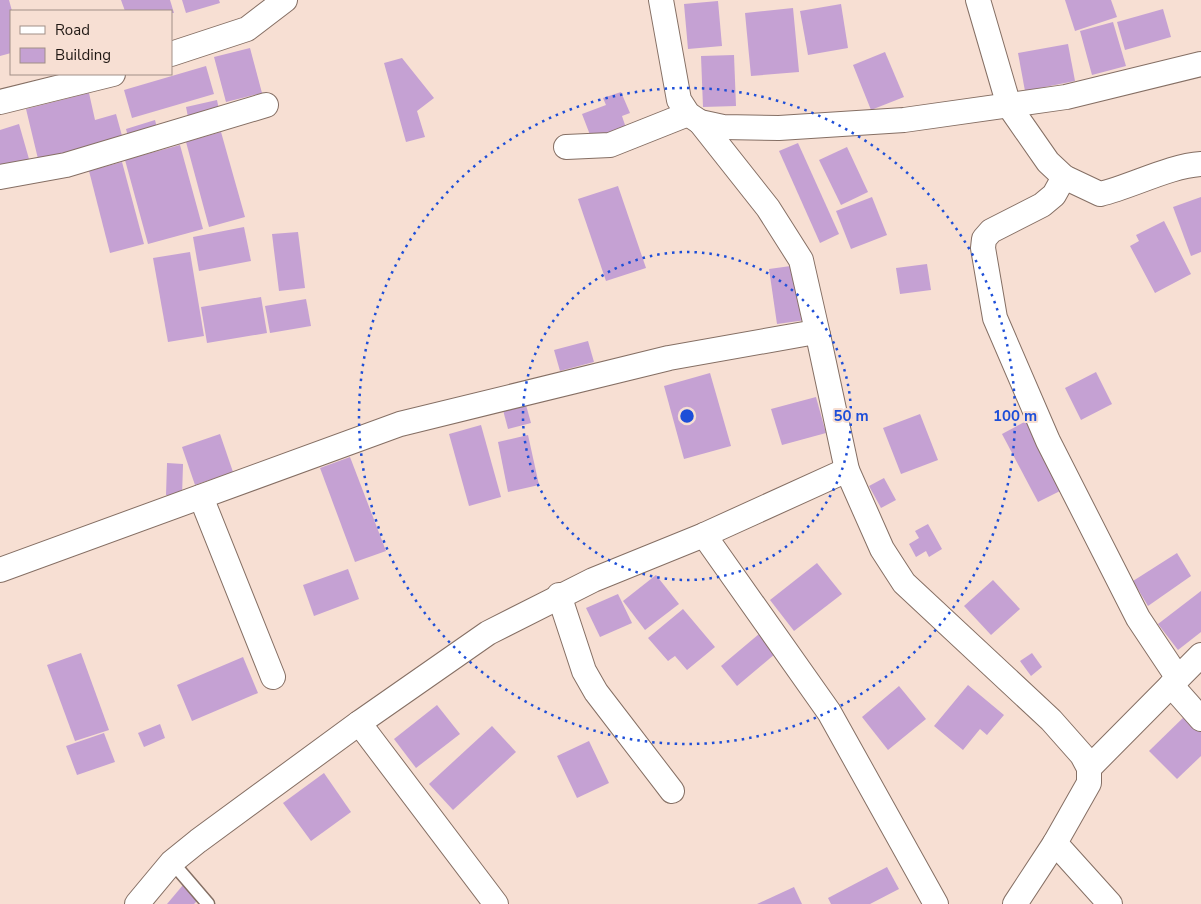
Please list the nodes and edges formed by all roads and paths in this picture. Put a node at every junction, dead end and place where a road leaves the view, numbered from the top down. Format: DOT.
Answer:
graph roads {
  1 [pos="285,0"];
  2 [pos="661,0"];
  3 [pos="978,0"];
  4 [pos="172,54"];
  5 [pos="1201,64"];
  6 [pos="109,75"];
  7 [pos="0,102"];
  8 [pos="266,105"];
  9 [pos="1008,106"];
  10 [pos="694,118"];
  11 [pos="566,147"];
  12 [pos="1201,164"];
  13 [pos="0,177"];
  14 [pos="1064,177"];
  15 [pos="818,335"];
  16 [pos="847,470"];
  17 [pos="200,497"];
  18 [pos="704,534"];
  19 [pos="0,570"];
  20 [pos="559,595"];
  21 [pos="1201,655"];
  22 [pos="273,677"];
  23 [pos="1175,681"];
  24 [pos="1201,719"];
  25 [pos="359,723"];
  26 [pos="1089,768"];
  27 [pos="672,791"];
  28 [pos="1055,843"];
  29 [pos="172,862"];
  30 [pos="137,904"];
  31 [pos="208,904"];
  32 [pos="496,904"];
  33 [pos="936,904"];
  34 [pos="1015,904"];
  35 [pos="1110,904"];
  1 -- 4 [label="street"];
  2 -- 10 [label="street"];
  3 -- 9 [label="street"];
  5 -- 9 [label="street"];
  6 -- 7 [label="street"];
  8 -- 13 [label="street"];
  9 -- 10 [label="street"];
  9 -- 14 [label="street"];
  10 -- 11 [label="street"];
  10 -- 15 [label="street"];
  12 -- 14 [label="street"];
  14 -- 23 [label="street"];
  15 -- 16 [label="street"];
  15 -- 17 [label="street"];
  16 -- 18 [label="street"];
  16 -- 26 [label="street"];
  17 -- 19 [label="street"];
  17 -- 22 [label="street"];
  18 -- 20 [label="street"];
  18 -- 33 [label="street"];
  20 -- 25 [label="street"];
  20 -- 27 [label="street"];
  21 -- 23 [label="street"];
  23 -- 24 [label="street"];
  23 -- 26 [label="street"];
  25 -- 29 [label="street"];
  25 -- 32 [label="street"];
  26 -- 28 [label="street"];
  28 -- 34 [label="street"];
  28 -- 35 [label="street"];
  29 -- 30 [label="street"];
  29 -- 31 [label="lane"];
}
